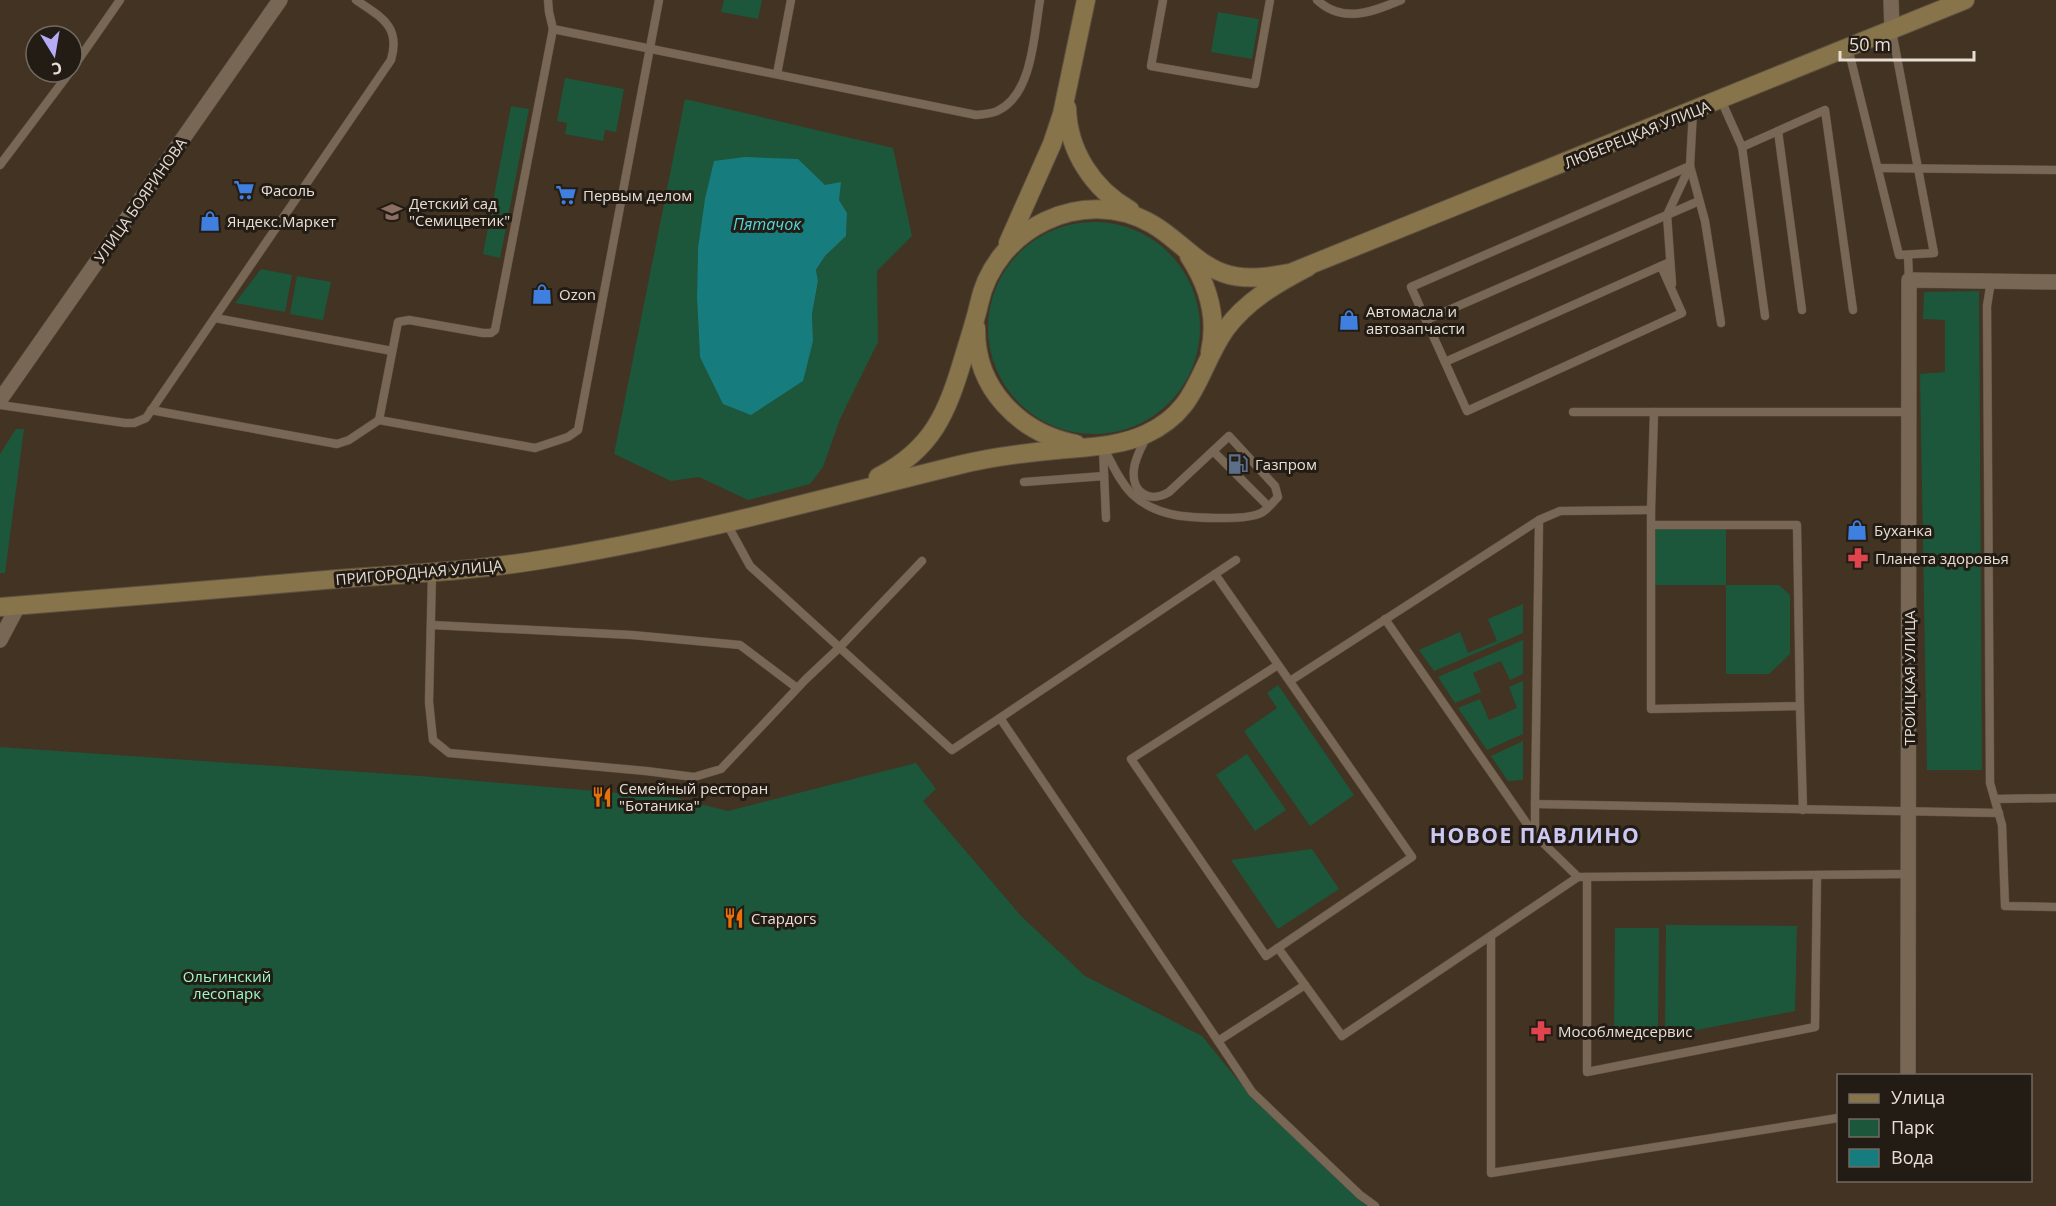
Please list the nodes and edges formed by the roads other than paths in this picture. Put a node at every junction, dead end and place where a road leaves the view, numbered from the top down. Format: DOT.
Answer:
graph roads {
  1 [pos="120,0"];
  2 [pos="280,0"];
  3 [pos="356,0"];
  4 [pos="548,0"];
  5 [pos="658,0"];
  6 [pos="791,0"];
  7 [pos="1040,0"];
  8 [pos="1086,0"];
  9 [pos="1163,0"];
  10 [pos="1270,0"];
  11 [pos="1317,0"];
  12 [pos="1401,0"];
  13 [pos="1891,0"];
  14 [pos="1965,0"];
  15 [pos="553,29"];
  16 [pos="1892,31"];
  17 [pos="650,48"];
  18 [pos="1848,48"];
  19 [pos="84,52"];
  20 [pos="777,74"];
  21 [pos="61,84"];
  22 [pos="1068,88"];
  23 [pos="1721,100"];
  24 [pos="1693,111"];
  25 [pos="1778,131"];
  26 [pos="1742,147"];
  27 [pos="0,165"];
  28 [pos="1689,166"];
  29 [pos="1878,168"];
  30 [pos="1918,168"];
  31 [pos="2056,170"];
  32 [pos="1699,201"];
  33 [pos="1666,215"];
  34 [pos="1152,224"];
  35 [pos="1172,238"];
  36 [pos="1005,250"];
  37 [pos="1908,255"];
  38 [pos="1670,262"];
  39 [pos="1661,266"];
  40 [pos="1308,267"];
  41 [pos="1909,280"];
  42 [pos="1991,281"];
  43 [pos="2056,282"];
  44 [pos="1673,292"];
  45 [pos="1802,310"];
  46 [pos="1853,310"];
  47 [pos="976,314"];
  48 [pos="1765,316"];
  49 [pos="214,318"];
  50 [pos="1426,320"];
  51 [pos="1721,322"];
  52 [pos="392,351"];
  53 [pos="1445,362"];
  54 [pos="1207,365"];
  55 [pos="0,400"];
  56 [pos="0,405"];
  57 [pos="151,410"];
  58 [pos="1573,412"];
  59 [pos="1654,412"];
  60 [pos="1909,412"];
  61 [pos="379,420"];
  62 [pos="1149,432"];
  63 [pos="1103,446"];
  64 [pos="1213,451"];
  65 [pos="1104,476"];
  66 [pos="1024,482"];
  67 [pos="831,496"];
  68 [pos="1268,506"];
  69 [pos="1651,510"];
  70 [pos="1106,518"];
  71 [pos="1539,520"];
  72 [pos="727,524"];
  73 [pos="1651,525"];
  74 [pos="1236,560"];
  75 [pos="922,561"];
  76 [pos="432,571"];
  77 [pos="1215,574"];
  78 [pos="9,606"];
  79 [pos="1385,619"];
  80 [pos="432,625"];
  81 [pos="0,640"];
  82 [pos="840,647"];
  83 [pos="1278,665"];
  84 [pos="1290,681"];
  85 [pos="797,688"];
  86 [pos="1800,706"];
  87 [pos="1000,718"];
  88 [pos="2056,798"];
  89 [pos="1995,800"];
  90 [pos="1534,804"];
  91 [pos="1803,810"];
  92 [pos="1909,812"];
  93 [pos="1999,813"];
  94 [pos="1535,835"];
  95 [pos="1908,874"];
  96 [pos="1817,876"];
  97 [pos="1578,878"];
  98 [pos="1587,878"];
  99 [pos="2056,906"];
  100 [pos="1491,937"];
  101 [pos="1278,948"];
  102 [pos="1305,985"];
  103 [pos="1218,1041"];
  104 [pos="1908,1074"];
  105 [pos="1837,1118"];
  106 [pos="1375,1206"];
  1 -- 19 [label="lane"];
  2 -- 55 [label="street, УЛИЦА БОЯРИНОВА"];
  3 -- 49 [label="lane"];
  4 -- 15 [label="lane"];
  5 -- 17 [label="lane"];
  6 -- 20 [label="lane"];
  7 -- 20 [label="lane"];
  8 -- 22 [label="main road"];
  9 -- 10 [label="lane"];
  11 -- 12 [label="lane"];
  13 -- 16 [label="street"];
  14 -- 16 [label="main road, ЛЮБЕРЕЦКАЯ УЛИЦА"];
  15 -- 17 [label="lane"];
  15 -- 52 [label="lane"];
  16 -- 18 [label="main road, ЛЮБЕРЕЦКАЯ УЛИЦА"];
  16 -- 30 [label="lane"];
  17 -- 20 [label="lane"];
  17 -- 61 [label="lane"];
  18 -- 23 [label="main road, ЛЮБЕРЕЦКАЯ УЛИЦА"];
  18 -- 29 [label="lane"];
  21 -- 27 [label="lane"];
  22 -- 34 [label="main road"];
  22 -- 36 [label="main road"];
  23 -- 24 [label="main road, ЛЮБЕРЕЦКАЯ УЛИЦА"];
  23 -- 26 [label="lane"];
  24 -- 28 [label="lane"];
  24 -- 40 [label="main road, ЛЮБЕРЕЦКАЯ УЛИЦА"];
  25 -- 26 [label="lane"];
  25 -- 45 [label="lane"];
  25 -- 46 [label="lane"];
  26 -- 48 [label="lane"];
  28 -- 32 [label="lane"];
  28 -- 33 [label="lane"];
  28 -- 50 [label="lane"];
  29 -- 30 [label="lane"];
  29 -- 37 [label="lane"];
  30 -- 31 [label="lane"];
  30 -- 37 [label="lane"];
  32 -- 33 [label="lane"];
  32 -- 51 [label="lane"];
  33 -- 38 [label="lane"];
  33 -- 50 [label="lane"];
  34 -- 35 [label="main road"];
  34 -- 36 [label="main road"];
  35 -- 40 [label="main road"];
  35 -- 54 [label="main road"];
  36 -- 47 [label="main road"];
  37 -- 41 [label="lane"];
  38 -- 39 [label="lane"];
  38 -- 44 [label="lane"];
  39 -- 44 [label="lane"];
  39 -- 53 [label="lane"];
  40 -- 54 [label="main road"];
  41 -- 42 [label="street"];
  41 -- 60 [label="street, ТРОИЦКАЯ УЛИЦА"];
  42 -- 43 [label="street"];
  42 -- 89 [label="lane"];
  44 -- 53 [label="lane"];
  47 -- 63 [label="main road"];
  47 -- 67 [label="main road"];
  49 -- 52 [label="lane"];
  49 -- 57 [label="lane"];
  50 -- 53 [label="lane"];
  52 -- 61 [label="lane"];
  54 -- 62 [label="main road"];
  56 -- 57 [label="lane"];
  57 -- 61 [label="lane"];
  58 -- 59 [label="lane"];
  59 -- 60 [label="lane"];
  59 -- 69 [label="lane"];
  60 -- 92 [label="street, ТРОИЦКАЯ УЛИЦА"];
  62 -- 63 [label="main road"];
  62 -- 64 [label="lane"];
  63 -- 65 [label="lane"];
  63 -- 67 [label="main road"];
  63 -- 68 [label="lane"];
  64 -- 68 [label="lane"];
  64 -- 68 [label="lane"];
  65 -- 66 [label="lane"];
  65 -- 70 [label="lane"];
  67 -- 72 [label="main road, ПРИГОРОДНАЯ УЛИЦА"];
  69 -- 71 [label="lane"];
  69 -- 73 [label="lane"];
  71 -- 79 [label="lane"];
  71 -- 90 [label="lane"];
  72 -- 76 [label="main road, ПРИГОРОДНАЯ УЛИЦА"];
  72 -- 82 [label="lane"];
  73 -- 86 [label="lane"];
  73 -- 86 [label="lane"];
  74 -- 77 [label="lane"];
  75 -- 82 [label="lane"];
  76 -- 78 [label="main road, ПРИГОРОДНАЯ УЛИЦА"];
  76 -- 80 [label="lane"];
  77 -- 83 [label="lane"];
  77 -- 87 [label="lane"];
  78 -- 81 [label="street"];
  79 -- 84 [label="lane"];
  79 -- 94 [label="lane"];
  80 -- 85 [label="lane"];
  80 -- 85 [label="lane"];
  82 -- 85 [label="lane"];
  82 -- 87 [label="lane"];
  83 -- 84 [label="lane"];
  83 -- 101 [label="lane"];
  84 -- 101 [label="lane"];
  86 -- 91 [label="lane"];
  87 -- 103 [label="lane"];
  88 -- 89 [label="lane"];
  89 -- 93 [label="lane"];
  90 -- 91 [label="lane"];
  90 -- 94 [label="lane"];
  91 -- 92 [label="lane"];
  92 -- 93 [label="lane"];
  92 -- 95 [label="street, ТРОИЦКАЯ УЛИЦА"];
  93 -- 99 [label="lane"];
  94 -- 97 [label="lane"];
  95 -- 96 [label="lane"];
  95 -- 104 [label="street, ТРОИЦКАЯ УЛИЦА"];
  96 -- 98 [label="lane"];
  96 -- 98 [label="lane"];
  97 -- 98 [label="lane"];
  97 -- 100 [label="lane"];
  100 -- 102 [label="lane"];
  100 -- 105 [label="lane"];
  101 -- 102 [label="lane"];
  102 -- 103 [label="lane"];
  103 -- 106 [label="lane"];
}
